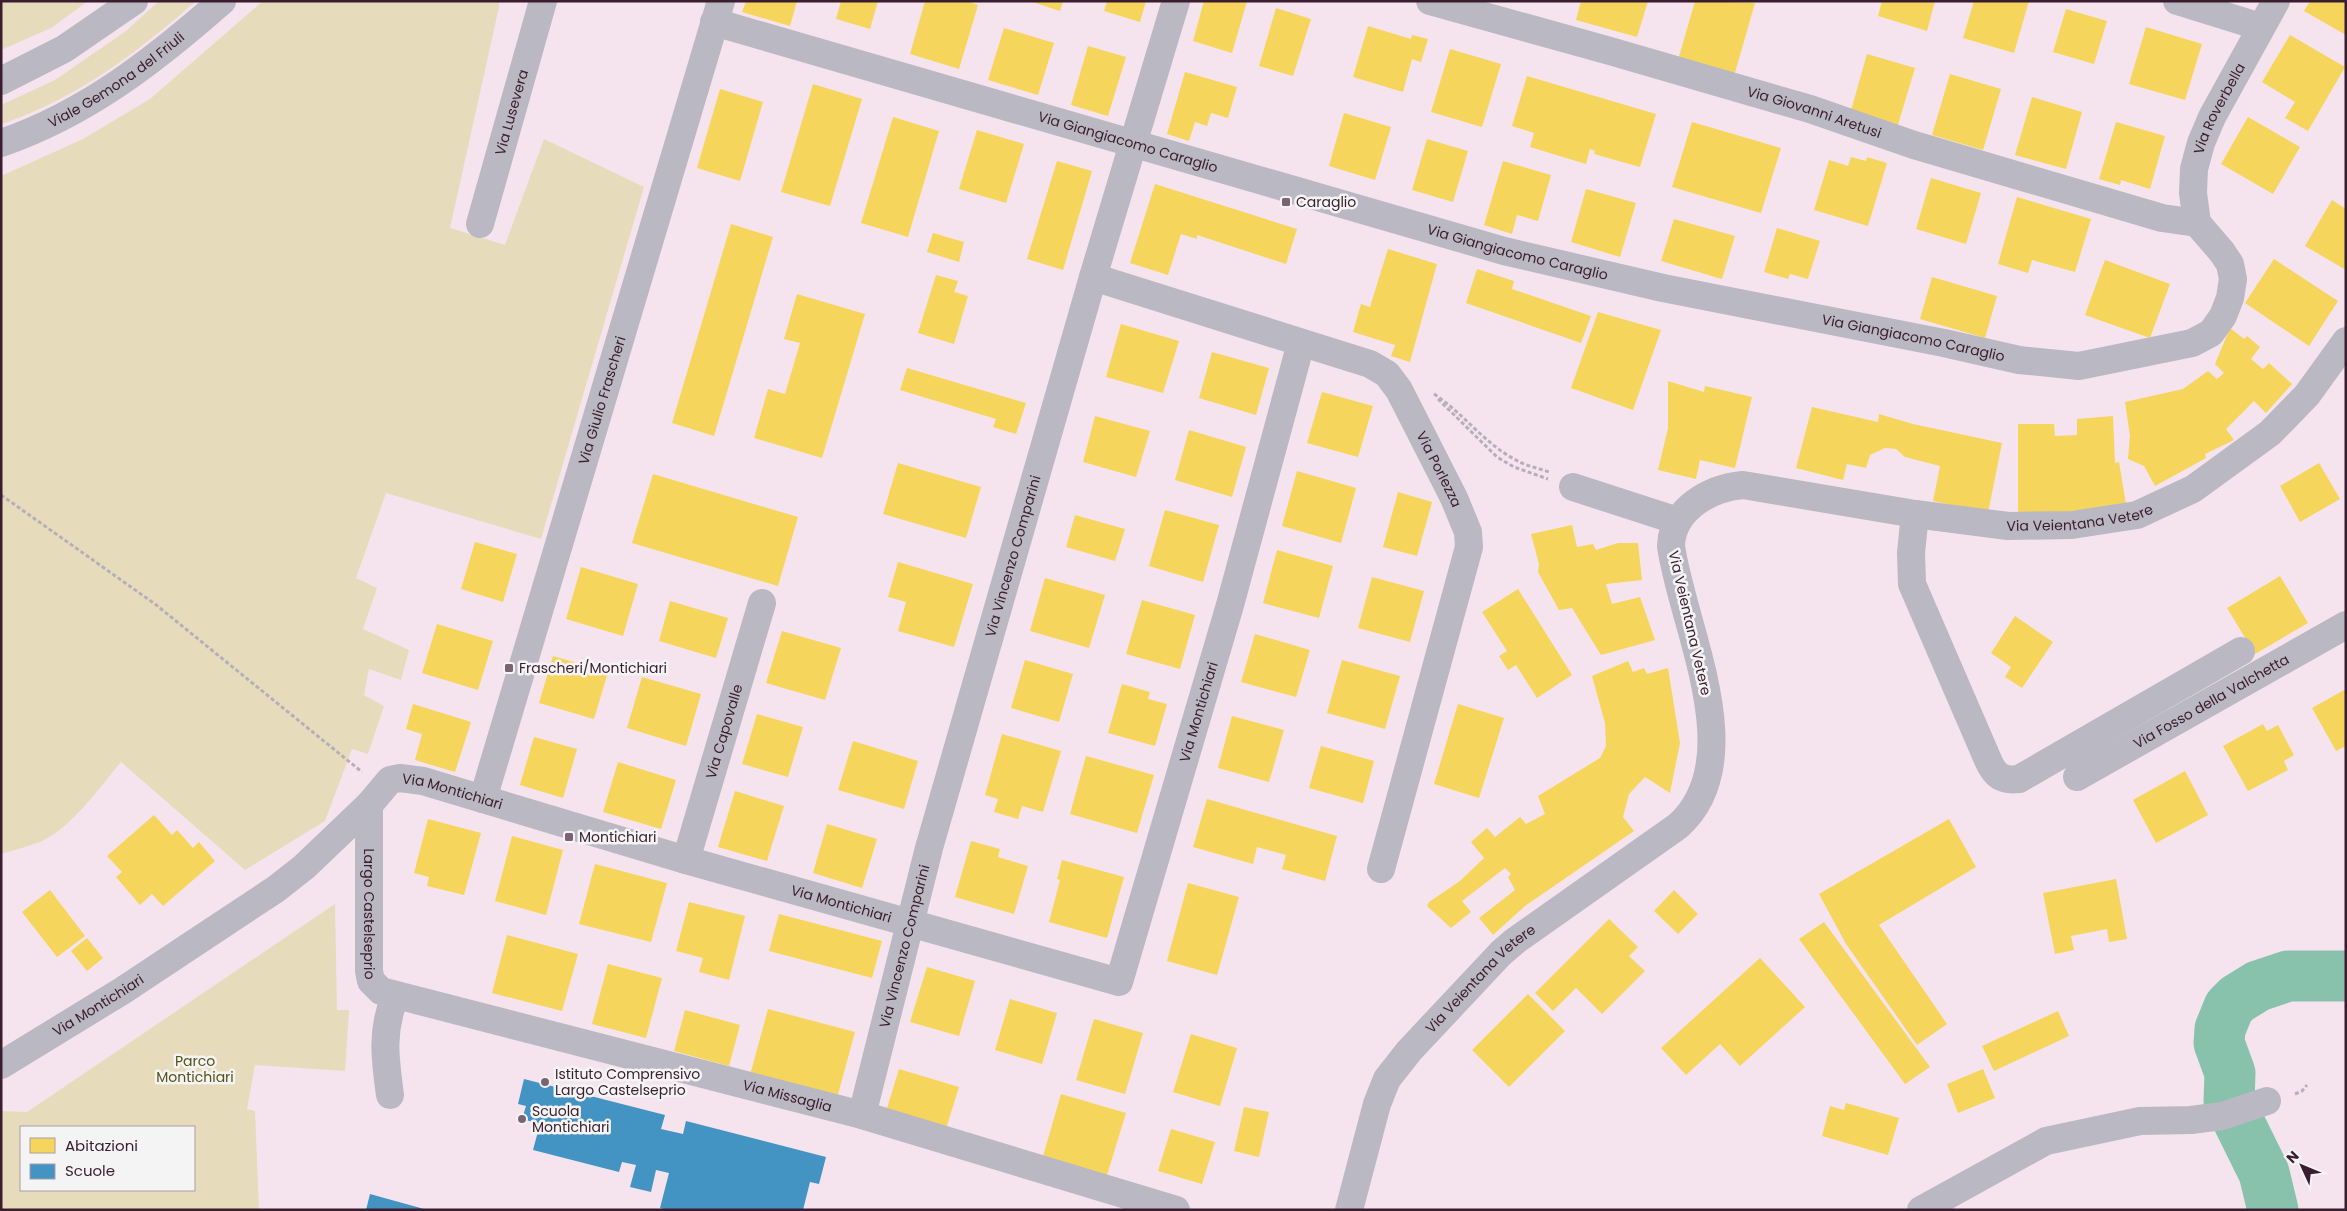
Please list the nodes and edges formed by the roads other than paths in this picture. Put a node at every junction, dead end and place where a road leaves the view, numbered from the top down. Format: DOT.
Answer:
graph roads {
  1 [pos="134,1"];
  2 [pos="222,1"];
  3 [pos="542,1"];
  4 [pos="1176,1"];
  5 [pos="1430,1"];
  6 [pos="2176,1"];
  7 [pos="2276,1"];
  8 [pos="717,11"];
  9 [pos="2262,27"];
  10 [pos="1,81"];
  11 [pos="1134,142"];
  12 [pos="1,143"];
  13 [pos="2197,223"];
  14 [pos="480,224"];
  15 [pos="1093,277"];
  16 [pos="2346,341"];
  17 [pos="1301,342"];
  18 [pos="1573,487"];
  19 [pos="1915,514"];
  20 [pos="1678,521"];
  21 [pos="762,603"];
  22 [pos="2346,625"];
  23 [pos="2241,651"];
  24 [pos="2077,777"];
  25 [pos="375,796"];
  26 [pos="483,799"];
  27 [pos="686,860"];
  28 [pos="1381,869"];
  29 [pos="910,922"];
  30 [pos="395,996"];
  31 [pos="1,1065"];
  32 [pos="390,1095"];
  33 [pos="2245,1108"];
  34 [pos="862,1116"];
  35 [pos="1176,1210"];
  36 [pos="1349,1210"];
  37 [pos="1921,1210"];
  1 -- 10 [label="street"];
  2 -- 12 [label="street, Viale Gemona del Friuli"];
  3 -- 14 [label="street, Via Lusevera"];
  4 -- 11 [label="street, Via Vincenzo Comparini"];
  5 -- 13 [label="street, Via Giovanni Aretusi"];
  6 -- 9 [label="street"];
  7 -- 9 [label="street, Via Roverbella"];
  8 -- 11 [label="street, Via Giangiacomo Caraglio"];
  8 -- 26 [label="street, Via Giulio Frascheri"];
  9 -- 13 [label="street, Via Roverbella"];
  11 -- 13 [label="street, Via Giangiacomo Caraglio"];
  11 -- 15 [label="street, Via Vincenzo Comparini"];
  15 -- 17 [label="street, Via Porlezza"];
  15 -- 29 [label="street, Via Vincenzo Comparini"];
  16 -- 19 [label="street, Via Veientana Vetere"];
  17 -- 28 [label="street, Via Porlezza"];
  17 -- 29 [label="street, Via Montichiari"];
  18 -- 20 [label="street"];
  19 -- 20 [label="street, Via Veientana Vetere"];
  19 -- 23 [label="street"];
  20 -- 36 [label="street, Via Veientana Vetere"];
  21 -- 27 [label="street, Via Capovalle"];
  22 -- 24 [label="street, Via Fosso della Valchetta"];
  25 -- 26 [label="street, Via Montichiari"];
  25 -- 30 [label="street, Largo Castelseprio"];
  25 -- 31 [label="street, Via Montichiari"];
  26 -- 27 [label="street, Via Montichiari"];
  27 -- 29 [label="street, Via Montichiari"];
  29 -- 34 [label="street, Via Vincenzo Comparini"];
  30 -- 32 [label="street"];
  30 -- 34 [label="street, Via Missaglia"];
  33 -- 37 [label="street"];
  34 -- 35 [label="street, Via Missaglia"];
}
